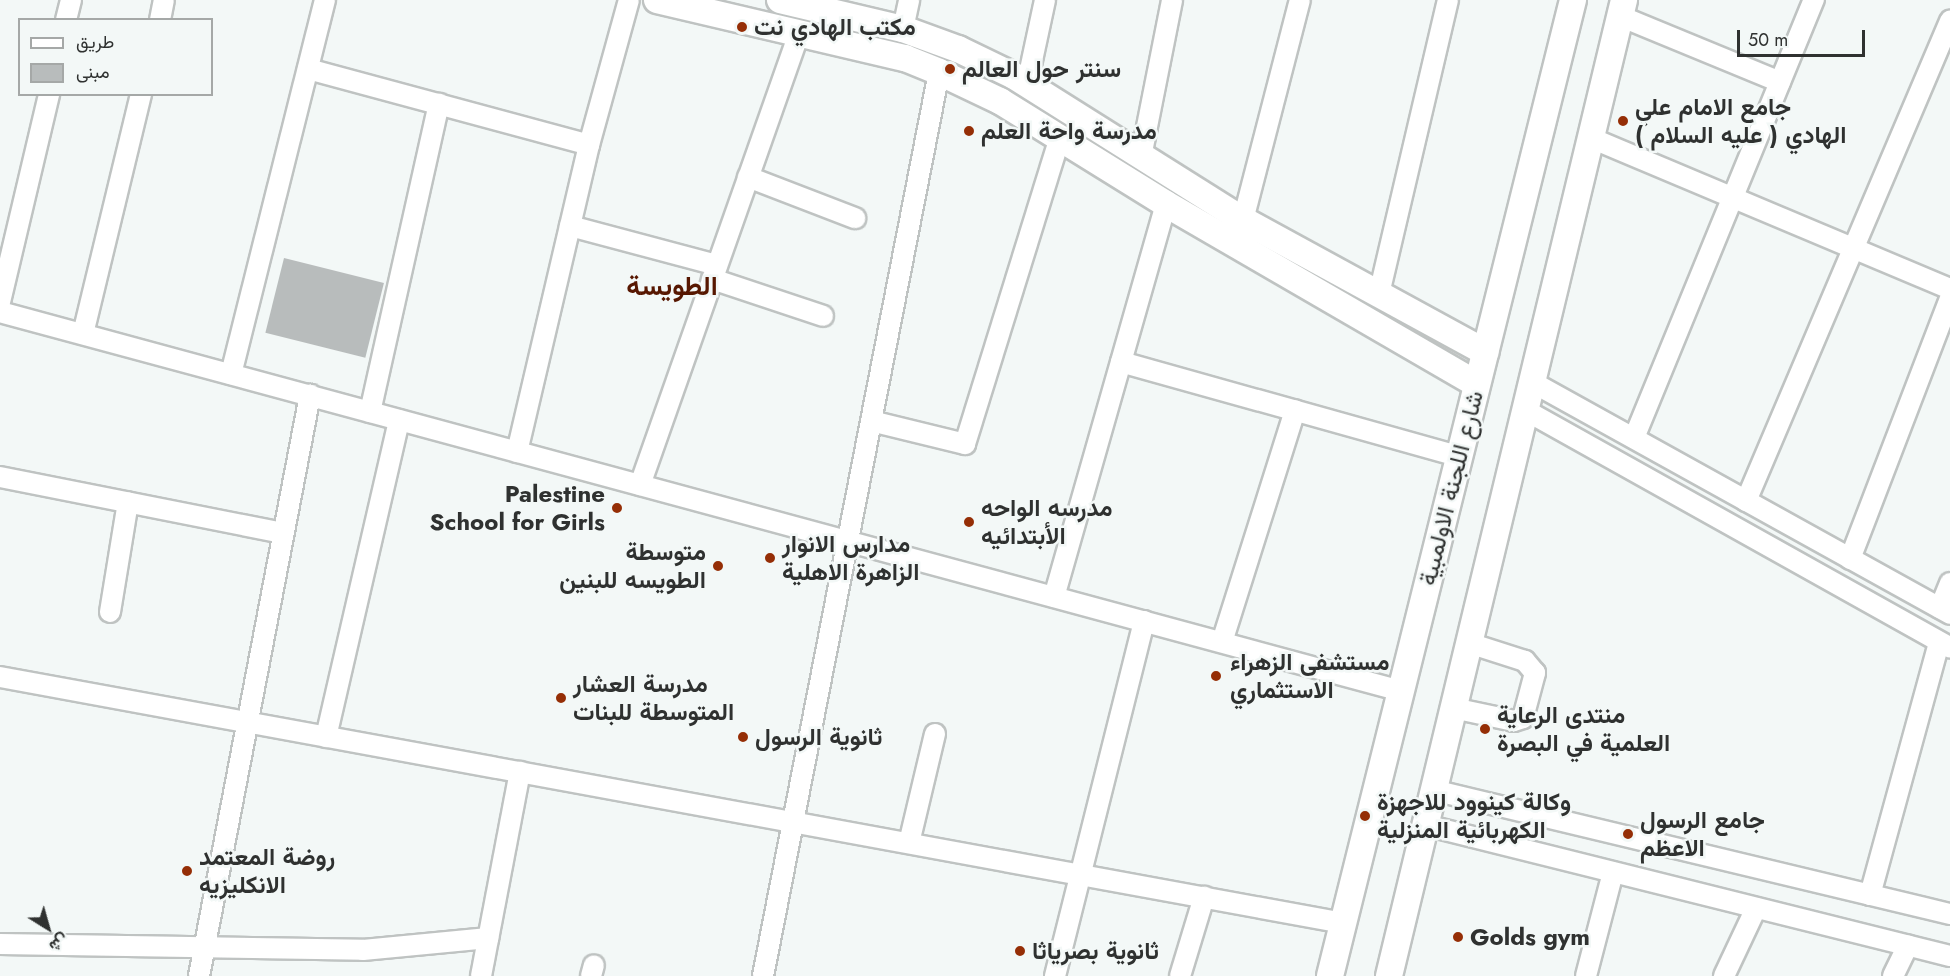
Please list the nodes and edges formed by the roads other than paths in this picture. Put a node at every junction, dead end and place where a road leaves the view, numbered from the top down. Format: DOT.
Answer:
graph roads {
  1 [pos="71,0"];
  2 [pos="164,0"];
  3 [pos="325,0"];
  4 [pos="628,0"];
  5 [pos="657,0"];
  6 [pos="780,0"];
  7 [pos="909,0"];
  8 [pos="1045,0"];
  9 [pos="1172,0"];
  10 [pos="1300,0"];
  11 [pos="1448,0"];
  12 [pos="1573,0"];
  13 [pos="1814,0"];
  14 [pos="1622,8"];
  15 [pos="66,18"];
  16 [pos="160,18"];
  17 [pos="1950,21"];
  18 [pos="903,29"];
  19 [pos="798,33"];
  20 [pos="308,69"];
  21 [pos="939,72"];
  22 [pos="1020,80"];
  23 [pos="1780,82"];
  24 [pos="49,96"];
  25 [pos="141,96"];
  26 [pos="1000,101"];
  27 [pos="439,104"];
  28 [pos="1590,138"];
  29 [pos="1059,140"];
  30 [pos="590,145"];
  31 [pos="1141,157"];
  32 [pos="748,177"];
  33 [pos="1732,197"];
  34 [pos="1166,204"];
  35 [pos="855,218"];
  36 [pos="1243,220"];
  37 [pos="570,226"];
  38 [pos="1855,249"];
  39 [pos="715,272"];
  40 [pos="1950,289"];
  41 [pos="1379,294"];
  42 [pos="1950,299"];
  43 [pos="0,302"];
  44 [pos="0,312"];
  45 [pos="823,316"];
  46 [pos="83,334"];
  47 [pos="1485,352"];
  48 [pos="1121,362"];
  49 [pos="231,374"];
  50 [pos="1532,382"];
  51 [pos="1476,384"];
  52 [pos="310,396"];
  53 [pos="1295,410"];
  54 [pos="1525,410"];
  55 [pos="370,412"];
  56 [pos="399,420"];
  57 [pos="871,421"];
  58 [pos="1634,438"];
  59 [pos="517,452"];
  60 [pos="1457,456"];
  61 [pos="0,477"];
  62 [pos="640,485"];
  63 [pos="1738,496"];
  64 [pos="128,502"];
  65 [pos="1716,517"];
  66 [pos="284,533"];
  67 [pos="848,541"];
  68 [pos="1850,559"];
  69 [pos="1950,583"];
  70 [pos="1054,597"];
  71 [pos="1945,611"];
  72 [pos="110,612"];
  73 [pos="1144,621"];
  74 [pos="1222,642"];
  75 [pos="1469,643"];
  76 [pos="1944,645"];
  77 [pos="0,677"];
  78 [pos="1401,691"];
  79 [pos="1453,708"];
  80 [pos="247,723"];
  81 [pos="935,734"];
  82 [pos="326,737"];
  83 [pos="520,772"];
  84 [pos="1433,790"];
  85 [pos="793,822"];
  86 [pos="1425,825"];
  87 [pos="909,843"];
  88 [pos="1614,872"];
  89 [pos="1079,875"];
  90 [pos="1870,895"];
  91 [pos="1204,897"];
  92 [pos="1756,908"];
  93 [pos="1950,914"];
  94 [pos="1343,923"];
  95 [pos="488,938"];
  96 [pos="0,944"];
  97 [pos="1908,945"];
  98 [pos="205,946"];
  99 [pos="1950,956"];
  100 [pos="199,976"];
  101 [pos="481,976"];
  102 [pos="763,976"];
  103 [pos="1055,976"];
  104 [pos="1180,976"];
  105 [pos="1330,976"];
  106 [pos="1389,976"];
  107 [pos="1586,976"];
  108 [pos="1724,976"];
  109 [pos="1893,976"];
  1 -- 15 [label="street"];
  2 -- 16 [label="street"];
  3 -- 20 [label="street"];
  4 -- 30 [label="street"];
  5 -- 19 [label="main road"];
  6 -- 18 [label="main road"];
  7 -- 18 [label="street"];
  8 -- 22 [label="street"];
  9 -- 31 [label="street"];
  10 -- 36 [label="street"];
  11 -- 41 [label="street"];
  12 -- 47 [label="main road, شارع اللجنة الاولمبية"];
  13 -- 23 [label="street"];
  14 -- 23 [label="street"];
  14 -- 28 [label="main road"];
  17 -- 38 [label="street"];
  18 -- 22 [label="main road"];
  19 -- 21 [label="main road"];
  19 -- 32 [label="street"];
  20 -- 27 [label="street"];
  20 -- 49 [label="street"];
  21 -- 26 [label="main road"];
  21 -- 57 [label="street"];
  22 -- 26 [label="main road"];
  22 -- 31 [label="main road"];
  23 -- 33 [label="street"];
  24 -- 43 [label="street"];
  25 -- 46 [label="street"];
  26 -- 29 [label="main road"];
  27 -- 30 [label="street"];
  27 -- 55 [label="street"];
  28 -- 33 [label="street"];
  28 -- 50 [label="main road"];
  29 -- 34 [label="main road"];
  29 -- 57 [label="street"];
  30 -- 37 [label="street"];
  31 -- 36 [label="main road"];
  32 -- 35 [label="street"];
  32 -- 39 [label="street"];
  33 -- 38 [label="street"];
  33 -- 58 [label="street"];
  34 -- 48 [label="street"];
  34 -- 51 [label="main road"];
  36 -- 41 [label="main road"];
  37 -- 39 [label="street"];
  37 -- 59 [label="street"];
  38 -- 40 [label="street"];
  38 -- 63 [label="street"];
  39 -- 45 [label="street"];
  39 -- 62 [label="street"];
  41 -- 47 [label="main road"];
  42 -- 68 [label="street"];
  44 -- 46 [label="street"];
  46 -- 49 [label="street"];
  47 -- 51 [label="main road, شارع اللجنة الاولمبية"];
  48 -- 53 [label="street"];
  48 -- 70 [label="street"];
  49 -- 52 [label="street"];
  50 -- 54 [label="main road"];
  50 -- 58 [label="street"];
  51 -- 60 [label="main road, شارع اللجنة الاولمبية"];
  52 -- 55 [label="street"];
  52 -- 66 [label="street"];
  53 -- 60 [label="street"];
  53 -- 74 [label="street"];
  54 -- 65 [label="street"];
  54 -- 75 [label="main road"];
  55 -- 56 [label="street"];
  56 -- 59 [label="street"];
  56 -- 82 [label="street"];
  57 -- 67 [label="street"];
  58 -- 63 [label="street"];
  59 -- 62 [label="street"];
  60 -- 78 [label="main road, شارع اللجنة الاولمبية"];
  61 -- 64 [label="street"];
  62 -- 67 [label="street"];
  63 -- 65 [label="street"];
  63 -- 68 [label="street"];
  64 -- 66 [label="street"];
  64 -- 72 [label="street"];
  65 -- 76 [label="street"];
  66 -- 80 [label="street"];
  67 -- 70 [label="street"];
  67 -- 85 [label="street"];
  68 -- 71 [label="street"];
  69 -- 71 [label="street"];
  70 -- 73 [label="street"];
  73 -- 74 [label="street"];
  73 -- 89 [label="street"];
  74 -- 78 [label="street"];
  75 -- 79 [label="main road"];
  75 -- 79 [label="street"];
  76 -- 90 [label="street"];
  77 -- 80 [label="street"];
  78 -- 94 [label="main road, شارع اللجنة الاولمبية"];
  79 -- 84 [label="main road"];
  80 -- 82 [label="street"];
  80 -- 98 [label="street"];
  81 -- 87 [label="street"];
  82 -- 83 [label="street"];
  83 -- 85 [label="street"];
  83 -- 95 [label="street"];
  84 -- 86 [label="main road"];
  84 -- 90 [label="street"];
  85 -- 87 [label="street"];
  85 -- 102 [label="street"];
  86 -- 88 [label="street"];
  86 -- 106 [label="main road"];
  87 -- 89 [label="street"];
  88 -- 92 [label="street"];
  88 -- 107 [label="street"];
  89 -- 91 [label="street"];
  89 -- 103 [label="street"];
  90 -- 93 [label="street"];
  91 -- 94 [label="street"];
  91 -- 104 [label="street"];
  92 -- 97 [label="street"];
  92 -- 108 [label="street"];
  94 -- 105 [label="main road, شارع اللجنة الاولمبية"];
  95 -- 98 [label="street"];
  95 -- 101 [label="street"];
  96 -- 98 [label="street"];
  97 -- 99 [label="street"];
  97 -- 109 [label="street"];
  98 -- 100 [label="street"];
}
